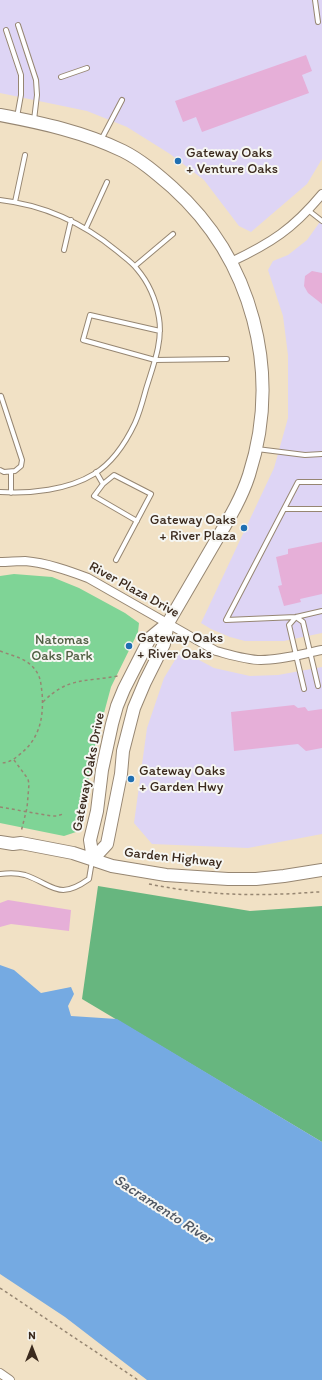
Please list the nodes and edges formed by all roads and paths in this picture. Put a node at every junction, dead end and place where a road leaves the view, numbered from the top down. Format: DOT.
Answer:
graph roads {
  1 [pos="316,0"];
  2 [pos="318,22"];
  3 [pos="18,25"];
  4 [pos="6,30"];
  5 [pos="87,68"];
  6 [pos="62,77"];
  7 [pos="122,100"];
  8 [pos="0,115"];
  9 [pos="17,118"];
  10 [pos="34,122"];
  11 [pos="100,141"];
  12 [pos="26,155"];
  13 [pos="107,182"];
  14 [pos="322,194"];
  15 [pos="0,200"];
  16 [pos="15,202"];
  17 [pos="308,210"];
  18 [pos="71,220"];
  19 [pos="322,221"];
  20 [pos="86,228"];
  21 [pos="173,234"];
  22 [pos="64,250"];
  23 [pos="231,262"];
  24 [pos="135,266"];
  25 [pos="160,331"];
  26 [pos="228,359"];
  27 [pos="155,360"];
  28 [pos="0,397"];
  29 [pos="256,449"];
  30 [pos="322,454"];
  31 [pos="0,470"];
  32 [pos="11,472"];
  33 [pos="96,472"];
  34 [pos="322,482"];
  35 [pos="103,484"];
  36 [pos="0,492"];
  37 [pos="11,492"];
  38 [pos="284,509"];
  39 [pos="322,509"];
  40 [pos="137,521"];
  41 [pos="116,560"];
  42 [pos="0,562"];
  43 [pos="322,611"];
  44 [pos="296,617"];
  45 [pos="168,623"];
  46 [pos="322,650"];
  47 [pos="0,651"];
  48 [pos="310,652"];
  49 [pos="296,655"];
  50 [pos="120,676"];
  51 [pos="318,686"];
  52 [pos="304,689"];
  53 [pos="43,702"];
  54 [pos="13,760"];
  55 [pos="0,763"];
  56 [pos="0,807"];
  57 [pos="26,812"];
  58 [pos="63,814"];
  59 [pos="20,835"];
  60 [pos="0,842"];
  61 [pos="93,859"];
  62 [pos="322,870"];
  63 [pos="0,874"];
  64 [pos="0,1288"];
  65 [pos="0,1373"];
  66 [pos="10,1380"];
  67 [pos="138,1380"];
  1 -- 2 [label="lane"];
  3 -- 10 [label="lane"];
  4 -- 9 [label="lane"];
  5 -- 6 [label="lane"];
  7 -- 11 [label="lane"];
  8 -- 9 [label="street, Gateway Oaks Drive"];
  9 -- 10 [label="street, Gateway Oaks Drive"];
  10 -- 11 [label="street, Gateway Oaks Drive"];
  11 -- 23 [label="street, Gateway Oaks Drive"];
  12 -- 16 [label="lane"];
  13 -- 20 [label="lane"];
  14 -- 17 [label="street"];
  15 -- 16 [label="lane"];
  16 -- 18 [label="lane"];
  17 -- 19 [label="lane"];
  17 -- 23 [label="street"];
  18 -- 20 [label="lane"];
  18 -- 22 [label="lane"];
  20 -- 24 [label="lane"];
  21 -- 24 [label="lane"];
  23 -- 29 [label="street, Gateway Oaks Drive"];
  24 -- 25 [label="lane"];
  25 -- 27 [label="lane"];
  25 -- 27 [label="lane"];
  26 -- 27 [label="lane"];
  27 -- 33 [label="lane"];
  28 -- 32 [label="lane"];
  29 -- 30 [label="lane"];
  29 -- 45 [label="street, Gateway Oaks Drive"];
  31 -- 32 [label="lane"];
  32 -- 37 [label="lane"];
  33 -- 35 [label="lane"];
  33 -- 37 [label="lane"];
  34 -- 38 [label="lane"];
  35 -- 40 [label="lane"];
  35 -- 40 [label="lane"];
  36 -- 37 [label="lane"];
  38 -- 39 [label="lane"];
  38 -- 44 [label="lane"];
  40 -- 41 [label="lane"];
  42 -- 45 [label="street, River Plaza Drive"];
  43 -- 44 [label="lane"];
  44 -- 48 [label="lane"];
  44 -- 49 [label="lane"];
  45 -- 49 [label="street, River Plaza Drive"];
  45 -- 61 [label="street, Gateway Oaks Drive"];
  45 -- 61 [label="street, Gateway Oaks Drive"];
  46 -- 48 [label="street, River Plaza Drive"];
  47 -- 53 [label="path"];
  48 -- 49 [label="street, River Plaza Drive"];
  48 -- 51 [label="lane"];
  49 -- 52 [label="lane"];
  50 -- 53 [label="path"];
  53 -- 54 [label="path"];
  54 -- 55 [label="path"];
  54 -- 57 [label="path"];
  56 -- 57 [label="path"];
  57 -- 58 [label="path"];
  57 -- 59 [label="path"];
  60 -- 61 [label="street, Garden Highway"];
  61 -- 62 [label="street, Garden Highway"];
  61 -- 63 [label="lane"];
  64 -- 67 [label="path"];
  65 -- 66 [label="street"];
}
